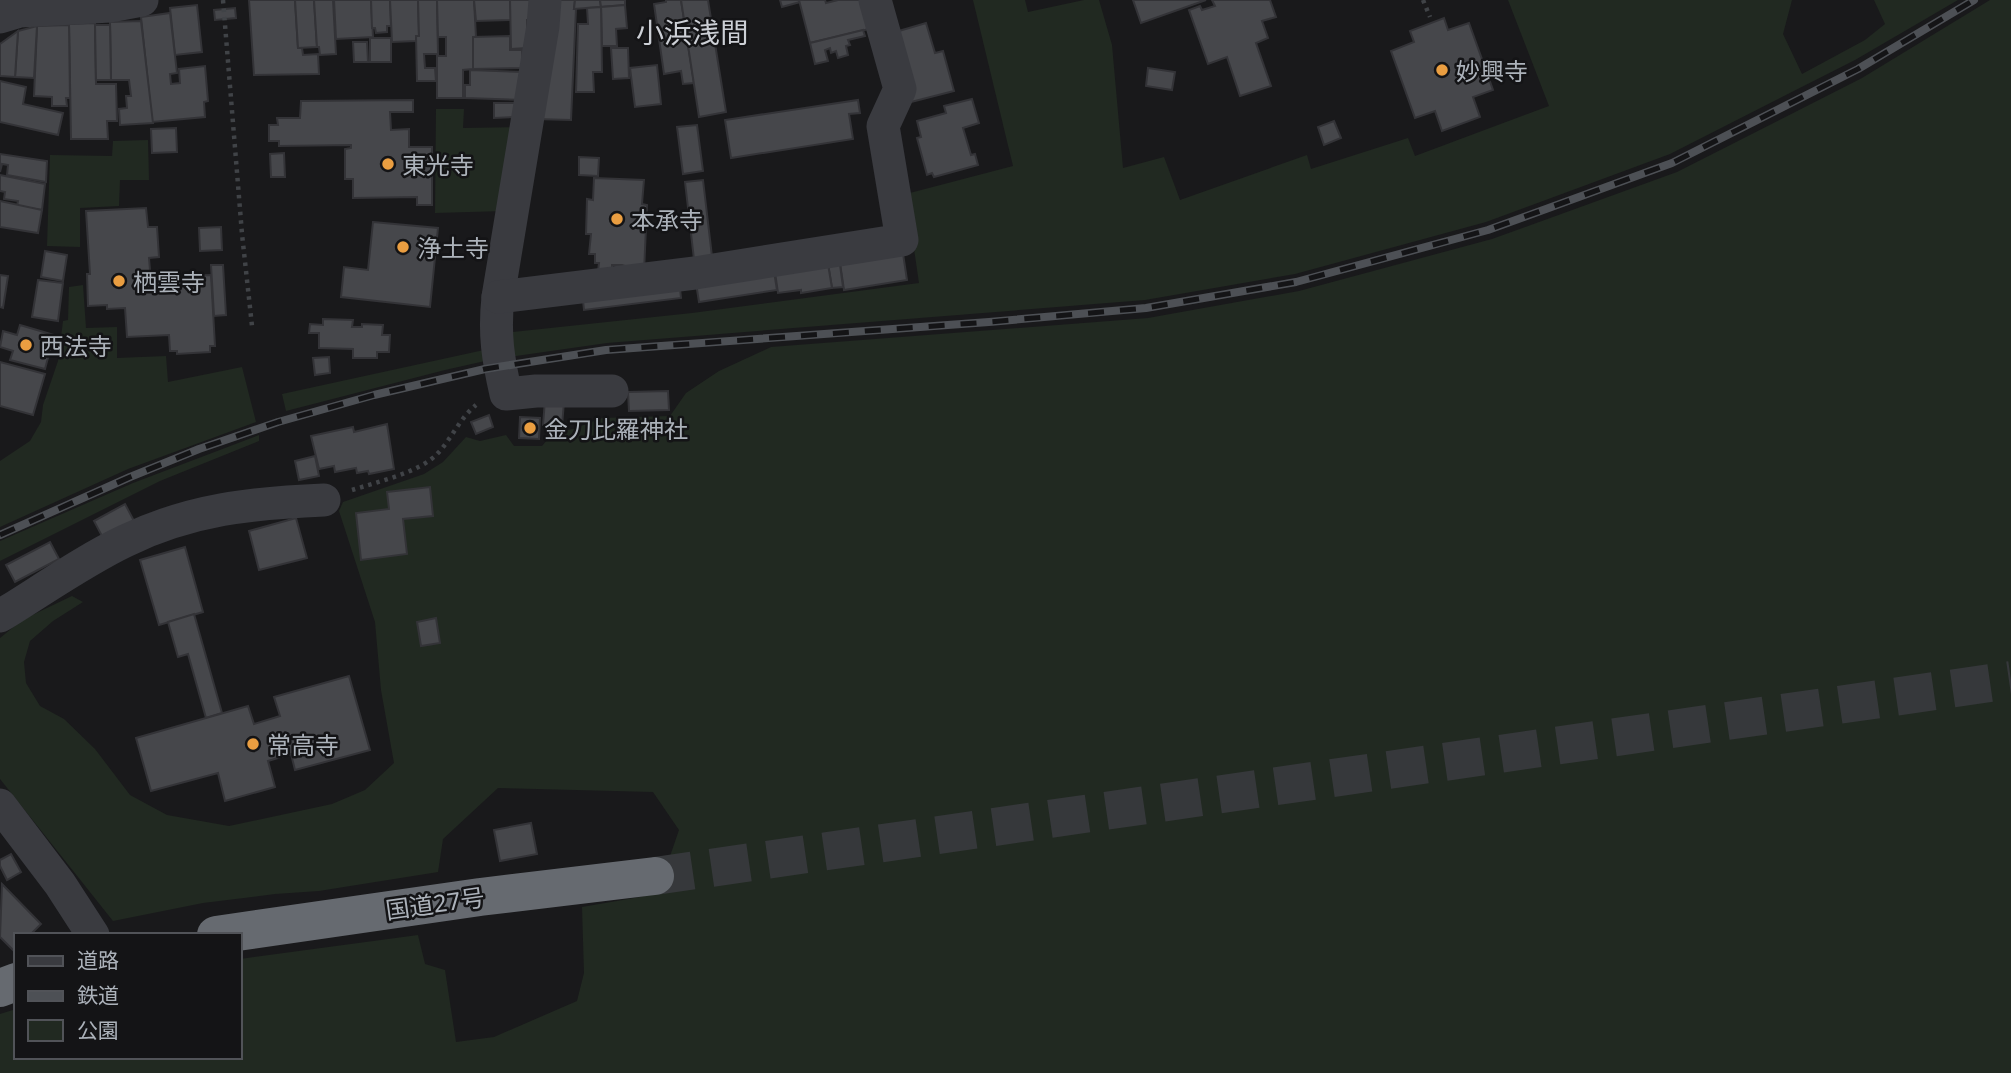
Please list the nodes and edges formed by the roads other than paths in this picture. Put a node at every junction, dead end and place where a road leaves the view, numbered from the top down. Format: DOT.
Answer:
graph roads {
  1 [pos="142,0"];
  2 [pos="545,0"];
  3 [pos="875,0"];
  4 [pos="0,17"];
  5 [pos="498,297"];
  6 [pos="612,391"];
  7 [pos="324,500"];
  8 [pos="0,616"];
  9 [pos="0,805"];
  10 [pos="655,876"];
  11 [pos="92,933"];
  12 [pos="230,933"];
  1 -- 4 [label="street"];
  2 -- 5 [label="street"];
  3 -- 5 [label="street"];
  5 -- 6 [label="street"];
  7 -- 8 [label="street"];
  9 -- 11 [label="street"];
  10 -- 12 [label="highway, 国道27号"];
}
